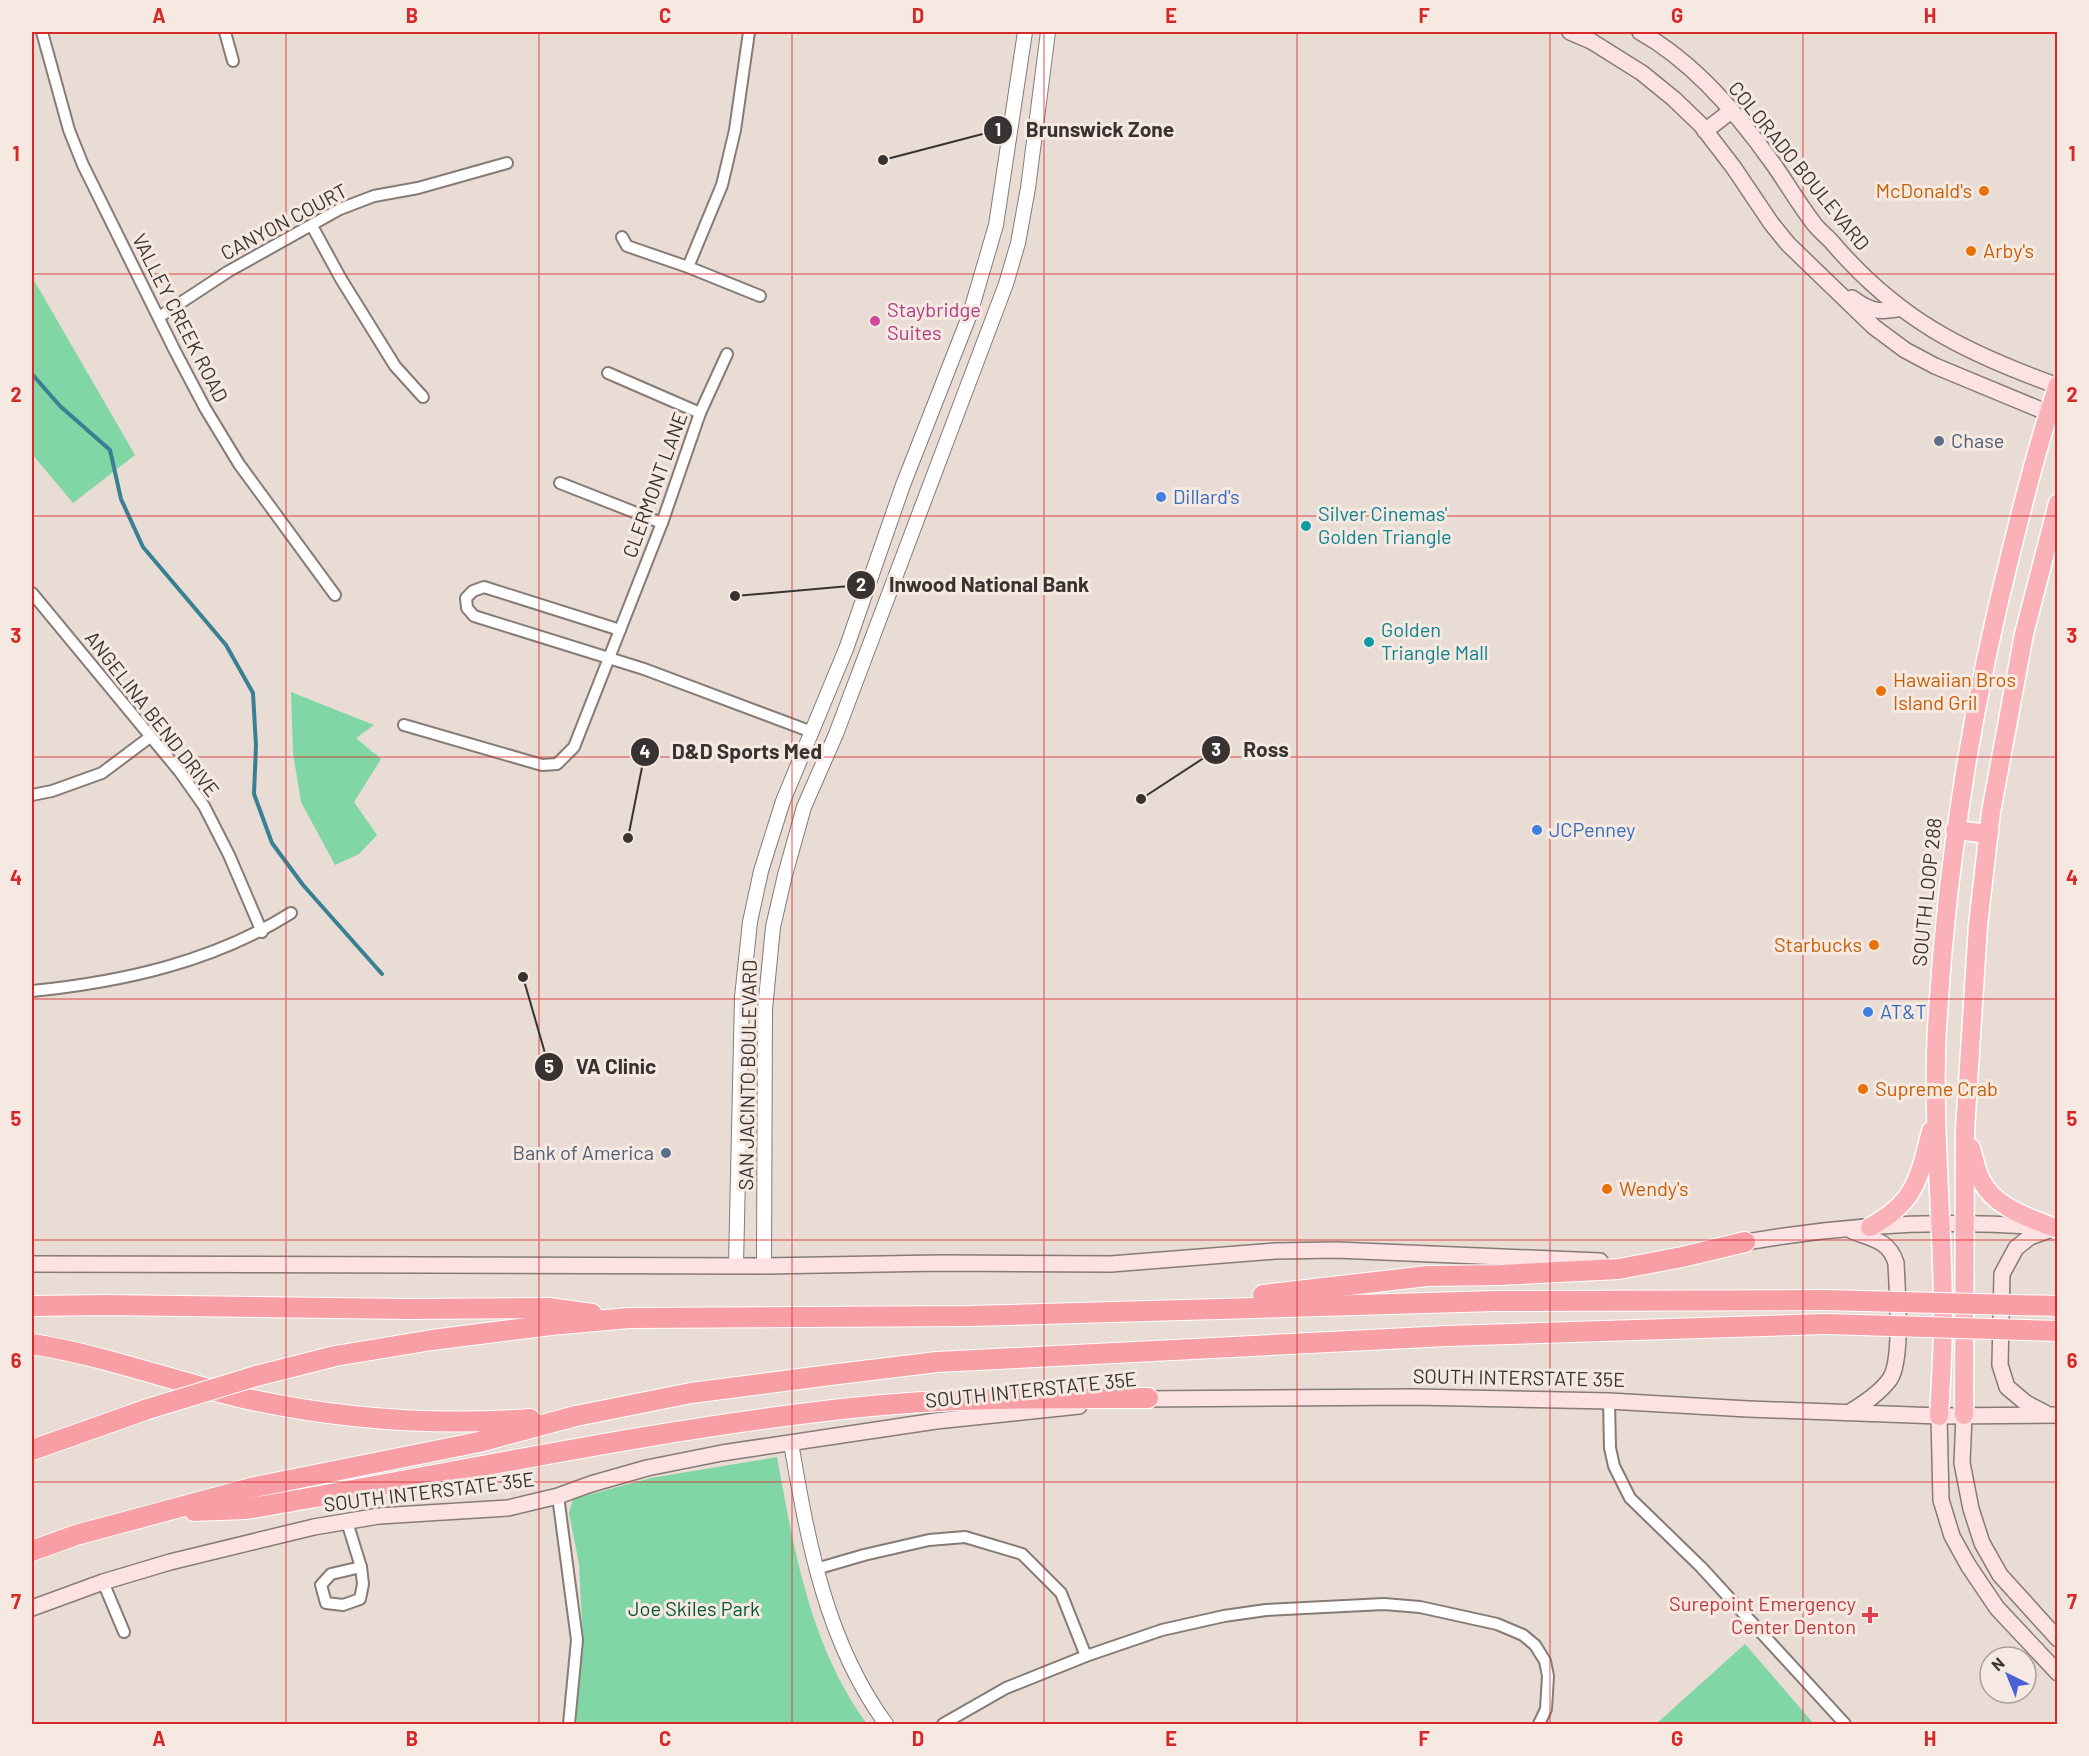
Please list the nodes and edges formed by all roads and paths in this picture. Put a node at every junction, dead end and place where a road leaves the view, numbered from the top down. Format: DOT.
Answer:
graph roads {
  1 [pos="42,32"];
  2 [pos="225,32"];
  3 [pos="749,32"];
  4 [pos="1025,32"];
  5 [pos="1048,32"];
  6 [pos="1570,32"];
  7 [pos="1640,32"];
  8 [pos="233,61"];
  9 [pos="1039,104"];
  10 [pos="1014,111"];
  11 [pos="1731,111"];
  12 [pos="1036,126"];
  13 [pos="1705,131"];
  14 [pos="507,163"];
  15 [pos="312,226"];
  16 [pos="622,237"];
  17 [pos="1788,244"];
  18 [pos="688,267"];
  19 [pos="760,296"];
  20 [pos="1901,308"];
  21 [pos="159,317"];
  22 [pos="727,354"];
  23 [pos="608,374"];
  24 [pos="2057,386"];
  25 [pos="423,397"];
  26 [pos="700,413"];
  27 [pos="2053,415"];
  28 [pos="921,440"];
  29 [pos="944,447"];
  30 [pos="560,483"];
  31 [pos="2058,503"];
  32 [pos="662,523"];
  33 [pos="32,593"];
  34 [pos="335,595"];
  35 [pos="620,630"];
  36 [pos="608,658"];
  37 [pos="822,708"];
  38 [pos="843,716"];
  39 [pos="404,725"];
  40 [pos="812,732"];
  41 [pos="836,734"];
  42 [pos="150,737"];
  43 [pos="32,795"];
  44 [pos="1958,807"];
  45 [pos="1991,812"];
  46 [pos="1955,830"];
  47 [pos="1989,834"];
  48 [pos="291,913"];
  49 [pos="750,922"];
  50 [pos="773,927"];
  51 [pos="262,932"];
  52 [pos="32,991"];
  53 [pos="1936,1108"];
  54 [pos="1965,1130"];
  55 [pos="1940,1223"];
  56 [pos="1964,1224"];
  57 [pos="1870,1227"];
  58 [pos="2056,1228"];
  59 [pos="1846,1229"];
  60 [pos="1745,1242"];
  61 [pos="32,1264"];
  62 [pos="736,1265"];
  63 [pos="764,1266"];
  64 [pos="32,1306"];
  65 [pos="2058,1306"];
  66 [pos="1141,1309"];
  67 [pos="629,1318"];
  68 [pos="2058,1331"];
  69 [pos="32,1344"];
  70 [pos="1148,1398"];
  71 [pos="1610,1401"];
  72 [pos="1850,1412"];
  73 [pos="2052,1414"];
  74 [pos="1964,1415"];
  75 [pos="576,1416"];
  76 [pos="1939,1416"];
  77 [pos="791,1443"];
  78 [pos="32,1450"];
  79 [pos="558,1496"];
  80 [pos="157,1512"];
  81 [pos="347,1522"];
  82 [pos="32,1551"];
  83 [pos="361,1567"];
  84 [pos="816,1569"];
  85 [pos="103,1582"];
  86 [pos="32,1608"];
  87 [pos="124,1632"];
  88 [pos="2058,1639"];
  89 [pos="1086,1656"];
  90 [pos="2058,1673"];
  91 [pos="569,1725"];
  92 [pos="886,1725"];
  93 [pos="943,1725"];
  94 [pos="1539,1725"];
  95 [pos="1845,1725"];
  1 -- 21 [label="street, VALLEY CREEK ROAD"];
  2 -- 8 [label="street"];
  3 -- 18 [label="street"];
  4 -- 10 [label="street, SAN JACINTO BOULEVARD"];
  5 -- 9 [label="street, SAN JACINTO BOULEVARD"];
  6 -- 13 [label="main road"];
  7 -- 11 [label="main road, COLORADO BOULEVARD"];
  9 -- 10 [label="street"];
  9 -- 12 [label="street, SAN JACINTO BOULEVARD"];
  10 -- 12 [label="street"];
  10 -- 28 [label="street, SAN JACINTO BOULEVARD"];
  11 -- 13 [label="main road"];
  11 -- 20 [label="main road, COLORADO BOULEVARD"];
  12 -- 29 [label="street, SAN JACINTO BOULEVARD"];
  13 -- 17 [label="main road"];
  14 -- 15 [label="street, CANYON COURT"];
  15 -- 21 [label="street, CANYON COURT"];
  15 -- 25 [label="street"];
  16 -- 18 [label="street"];
  17 -- 20 [label="main road"];
  17 -- 27 [label="main road"];
  18 -- 19 [label="street"];
  20 -- 24 [label="main road, COLORADO BOULEVARD"];
  21 -- 34 [label="street, VALLEY CREEK ROAD"];
  22 -- 26 [label="street, CLERMONT LANE"];
  23 -- 26 [label="street"];
  24 -- 27 [label="highway, SOUTH LOOP 288"];
  26 -- 32 [label="street, CLERMONT LANE"];
  27 -- 44 [label="highway, SOUTH LOOP 288"];
  28 -- 29 [label="street"];
  28 -- 37 [label="street, SAN JACINTO BOULEVARD"];
  29 -- 38 [label="street, SAN JACINTO BOULEVARD"];
  30 -- 32 [label="street"];
  31 -- 45 [label="highway"];
  32 -- 35 [label="street, CLERMONT LANE"];
  33 -- 42 [label="street, ANGELINA BEND DRIVE"];
  35 -- 36 [label="street, CLERMONT LANE"];
  35 -- 36 [label="street"];
  36 -- 39 [label="street, CLERMONT LANE"];
  36 -- 40 [label="street"];
  37 -- 38 [label="street"];
  37 -- 40 [label="street, SAN JACINTO BOULEVARD"];
  38 -- 41 [label="street, SAN JACINTO BOULEVARD"];
  40 -- 41 [label="street"];
  40 -- 49 [label="street, SAN JACINTO BOULEVARD"];
  41 -- 50 [label="street, SAN JACINTO BOULEVARD"];
  42 -- 43 [label="street"];
  42 -- 51 [label="street, ANGELINA BEND DRIVE"];
  44 -- 45 [label="highway"];
  44 -- 46 [label="highway, SOUTH LOOP 288"];
  45 -- 47 [label="highway"];
  46 -- 47 [label="highway"];
  46 -- 53 [label="highway, SOUTH LOOP 288"];
  47 -- 54 [label="highway"];
  48 -- 51 [label="street"];
  49 -- 50 [label="street"];
  49 -- 62 [label="street, SAN JACINTO BOULEVARD"];
  50 -- 63 [label="street, SAN JACINTO BOULEVARD"];
  51 -- 52 [label="street"];
  53 -- 55 [label="highway, SOUTH LOOP 288"];
  53 -- 57 [label="highway"];
  54 -- 56 [label="highway"];
  54 -- 58 [label="highway"];
  55 -- 56 [label="main road"];
  55 -- 57 [label="main road"];
  55 -- 76 [label="highway, SOUTH LOOP 288"];
  56 -- 58 [label="main road"];
  56 -- 74 [label="highway"];
  57 -- 59 [label="main road"];
  58 -- 73 [label="main road"];
  59 -- 60 [label="main road"];
  59 -- 72 [label="main road"];
  60 -- 63 [label="main road"];
  60 -- 66 [label="highway"];
  61 -- 62 [label="main road"];
  62 -- 63 [label="main road"];
  64 -- 67 [label="highway"];
  65 -- 66 [label="highway, bridge"];
  66 -- 67 [label="highway"];
  67 -- 78 [label="highway, bridge"];
  68 -- 75 [label="highway, bridge"];
  69 -- 75 [label="highway"];
  70 -- 71 [label="main road, SOUTH INTERSTATE 35E"];
  70 -- 77 [label="main road, SOUTH INTERSTATE 35E"];
  70 -- 80 [label="highway"];
  71 -- 72 [label="main road, SOUTH INTERSTATE 35E"];
  71 -- 95 [label="street"];
  72 -- 76 [label="main road, SOUTH INTERSTATE 35E"];
  73 -- 74 [label="main road, SOUTH INTERSTATE 35E"];
  74 -- 76 [label="main road, SOUTH INTERSTATE 35E"];
  74 -- 88 [label="main road"];
  75 -- 80 [label="highway"];
  76 -- 90 [label="main road"];
  77 -- 79 [label="main road, SOUTH INTERSTATE 35E"];
  77 -- 84 [label="street"];
  79 -- 81 [label="main road, SOUTH INTERSTATE 35E"];
  79 -- 91 [label="street"];
  80 -- 82 [label="highway"];
  81 -- 83 [label="street"];
  81 -- 85 [label="main road, SOUTH INTERSTATE 35E"];
  84 -- 89 [label="street"];
  84 -- 92 [label="street"];
  85 -- 86 [label="main road, SOUTH INTERSTATE 35E"];
  85 -- 87 [label="street"];
  89 -- 93 [label="street"];
  89 -- 94 [label="street"];
}
